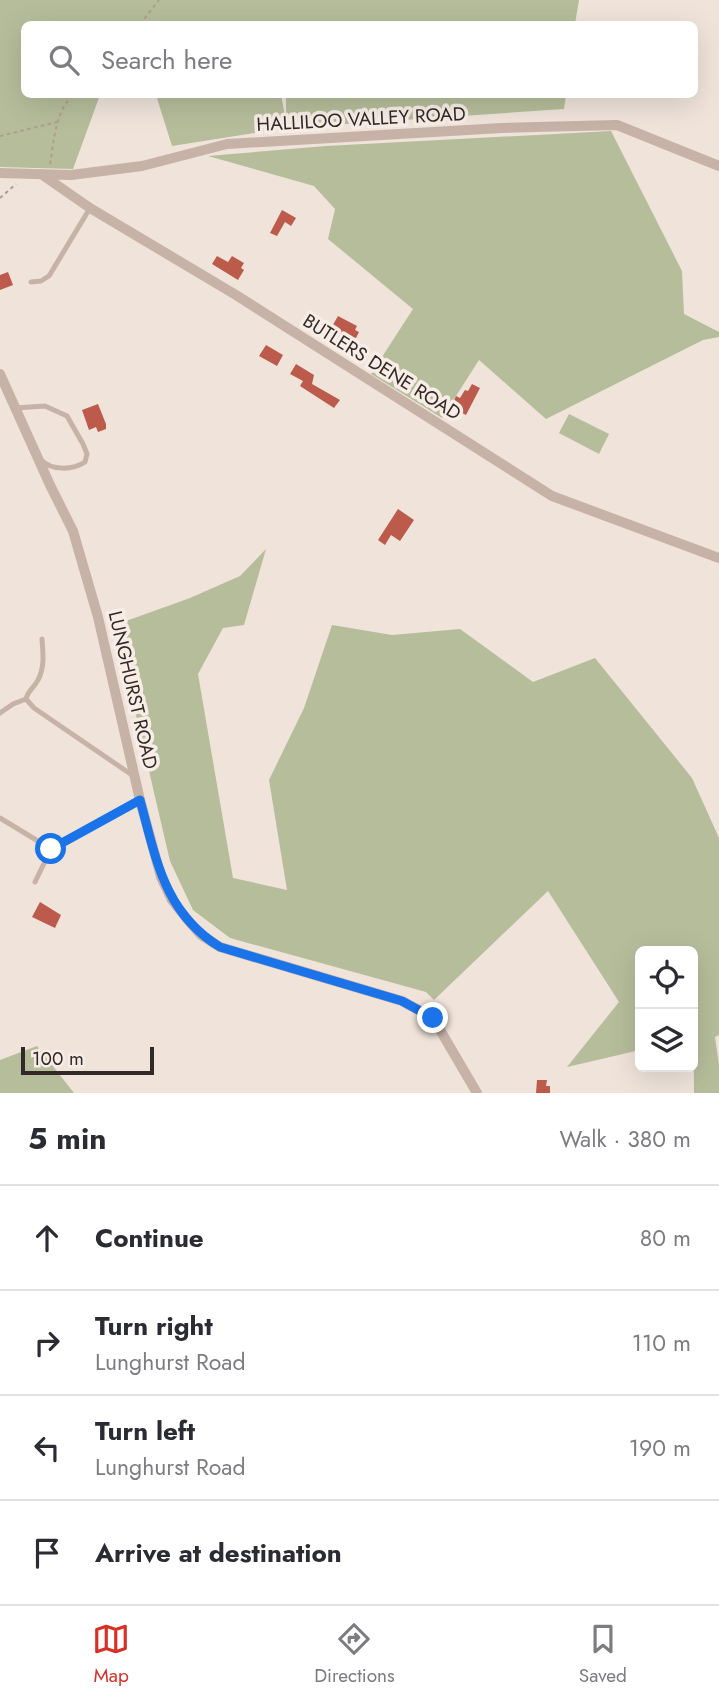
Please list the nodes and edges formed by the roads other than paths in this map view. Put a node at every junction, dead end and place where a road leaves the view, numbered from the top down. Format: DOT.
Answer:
graph roads {
  1 [pos="719,166"];
  2 [pos="0,173"];
  3 [pos="44,174"];
  4 [pos="90,208"];
  5 [pos="31,282"];
  6 [pos="0,374"];
  7 [pos="15,408"];
  8 [pos="38,457"];
  9 [pos="719,558"];
  10 [pos="42,639"];
  11 [pos="26,699"];
  12 [pos="0,713"];
  13 [pos="135,776"];
  14 [pos="140,800"];
  15 [pos="0,818"];
  16 [pos="51,849"];
  17 [pos="35,882"];
  18 [pos="477,1093"];
  1 -- 3 [label="street, HALLILOO VALLEY ROAD"];
  2 -- 3 [label="street, HALLILOO VALLEY ROAD"];
  3 -- 4 [label="street, BUTLERS DENE ROAD"];
  4 -- 5 [label="lane"];
  4 -- 9 [label="street, BUTLERS DENE ROAD"];
  6 -- 7 [label="street, LUNGHURST ROAD"];
  7 -- 8 [label="street, LUNGHURST ROAD"];
  7 -- 8 [label="lane"];
  8 -- 13 [label="street, LUNGHURST ROAD"];
  10 -- 11 [label="lane"];
  11 -- 12 [label="lane"];
  11 -- 13 [label="lane"];
  13 -- 14 [label="street, LUNGHURST ROAD"];
  14 -- 16 [label="lane"];
  14 -- 18 [label="street, LUNGHURST ROAD"];
  15 -- 16 [label="lane"];
  16 -- 17 [label="lane"];
}
